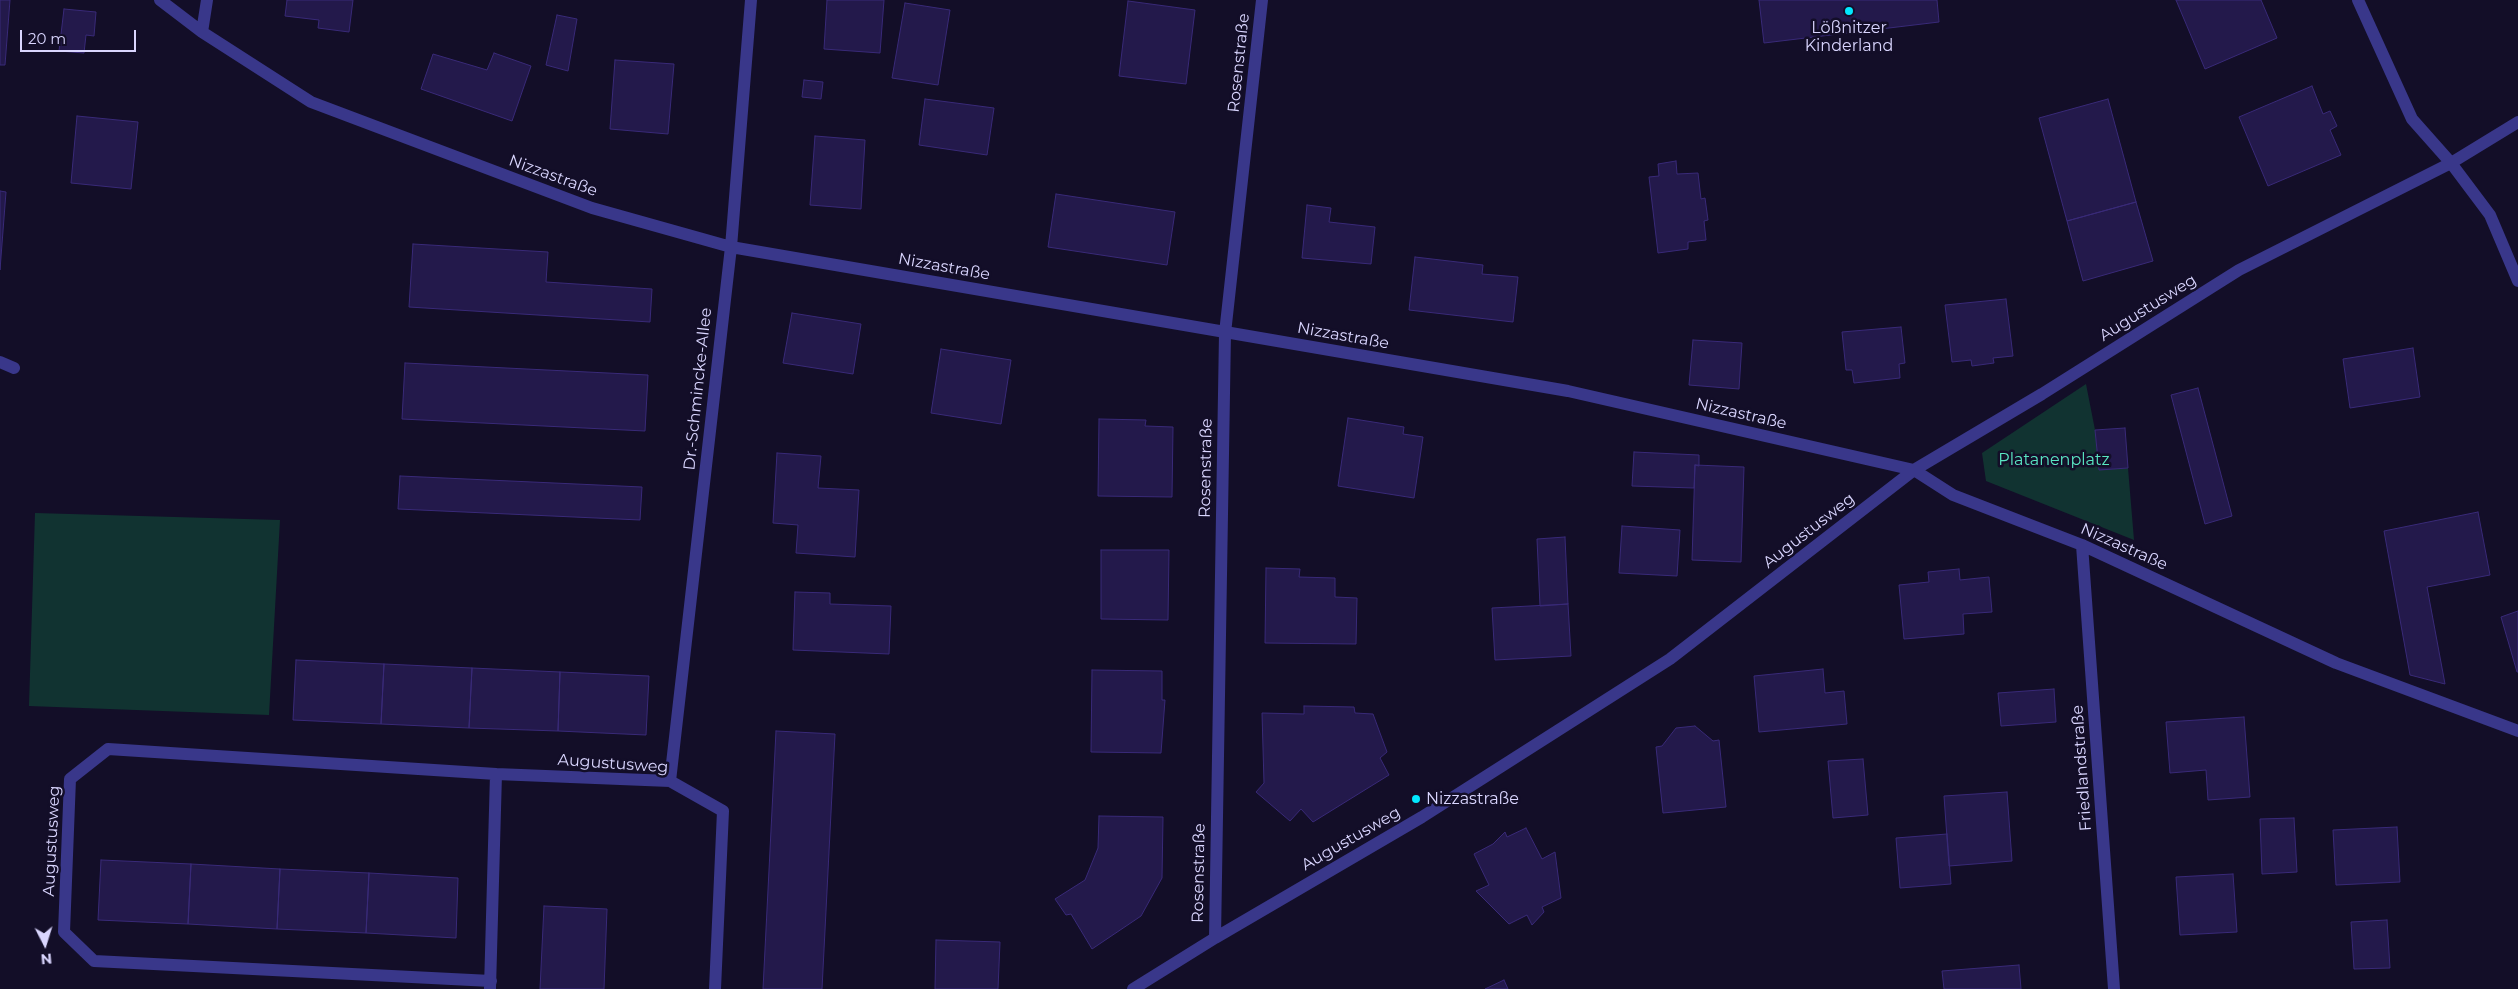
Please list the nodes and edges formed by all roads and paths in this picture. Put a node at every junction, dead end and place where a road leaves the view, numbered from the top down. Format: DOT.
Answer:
graph roads {
  1 [pos="160,0"];
  2 [pos="207,0"];
  3 [pos="751,0"];
  4 [pos="1262,0"];
  5 [pos="2358,0"];
  6 [pos="202,32"];
  7 [pos="2518,122"];
  8 [pos="2452,163"];
  9 [pos="731,247"];
  10 [pos="2518,281"];
  11 [pos="1224,333"];
  12 [pos="0,362"];
  13 [pos="14,368"];
  14 [pos="1914,470"];
  15 [pos="2082,545"];
  16 [pos="2518,731"];
  17 [pos="496,774"];
  18 [pos="670,781"];
  19 [pos="1215,938"];
  20 [pos="490,985"];
  21 [pos="715,989"];
  22 [pos="1134,989"];
  23 [pos="2114,989"];
  1 -- 6 [label="street, Nizzastraße"];
  2 -- 6 [label="street"];
  3 -- 9 [label="street, Dr.-Schmincke-Allee"];
  4 -- 11 [label="street, Rosenstraße"];
  5 -- 8 [label="street"];
  6 -- 9 [label="street, Nizzastraße"];
  7 -- 8 [label="street, Augustusweg"];
  8 -- 10 [label="street"];
  8 -- 14 [label="street, Augustusweg"];
  9 -- 11 [label="street, Nizzastraße"];
  9 -- 18 [label="street, Dr.-Schmincke-Allee"];
  11 -- 14 [label="street, Nizzastraße"];
  11 -- 19 [label="street, Rosenstraße"];
  12 -- 13 [label="street"];
  14 -- 15 [label="street, Nizzastraße"];
  14 -- 19 [label="street, Augustusweg"];
  15 -- 16 [label="street, Nizzastraße"];
  15 -- 23 [label="street, Friedlandstraße"];
  17 -- 18 [label="street, Augustusweg"];
  17 -- 20 [label="street, Augustusweg"];
  17 -- 20 [label="street, Augustusweg"];
  18 -- 21 [label="street, Augustusweg"];
  19 -- 22 [label="street, Augustusweg"];
}
